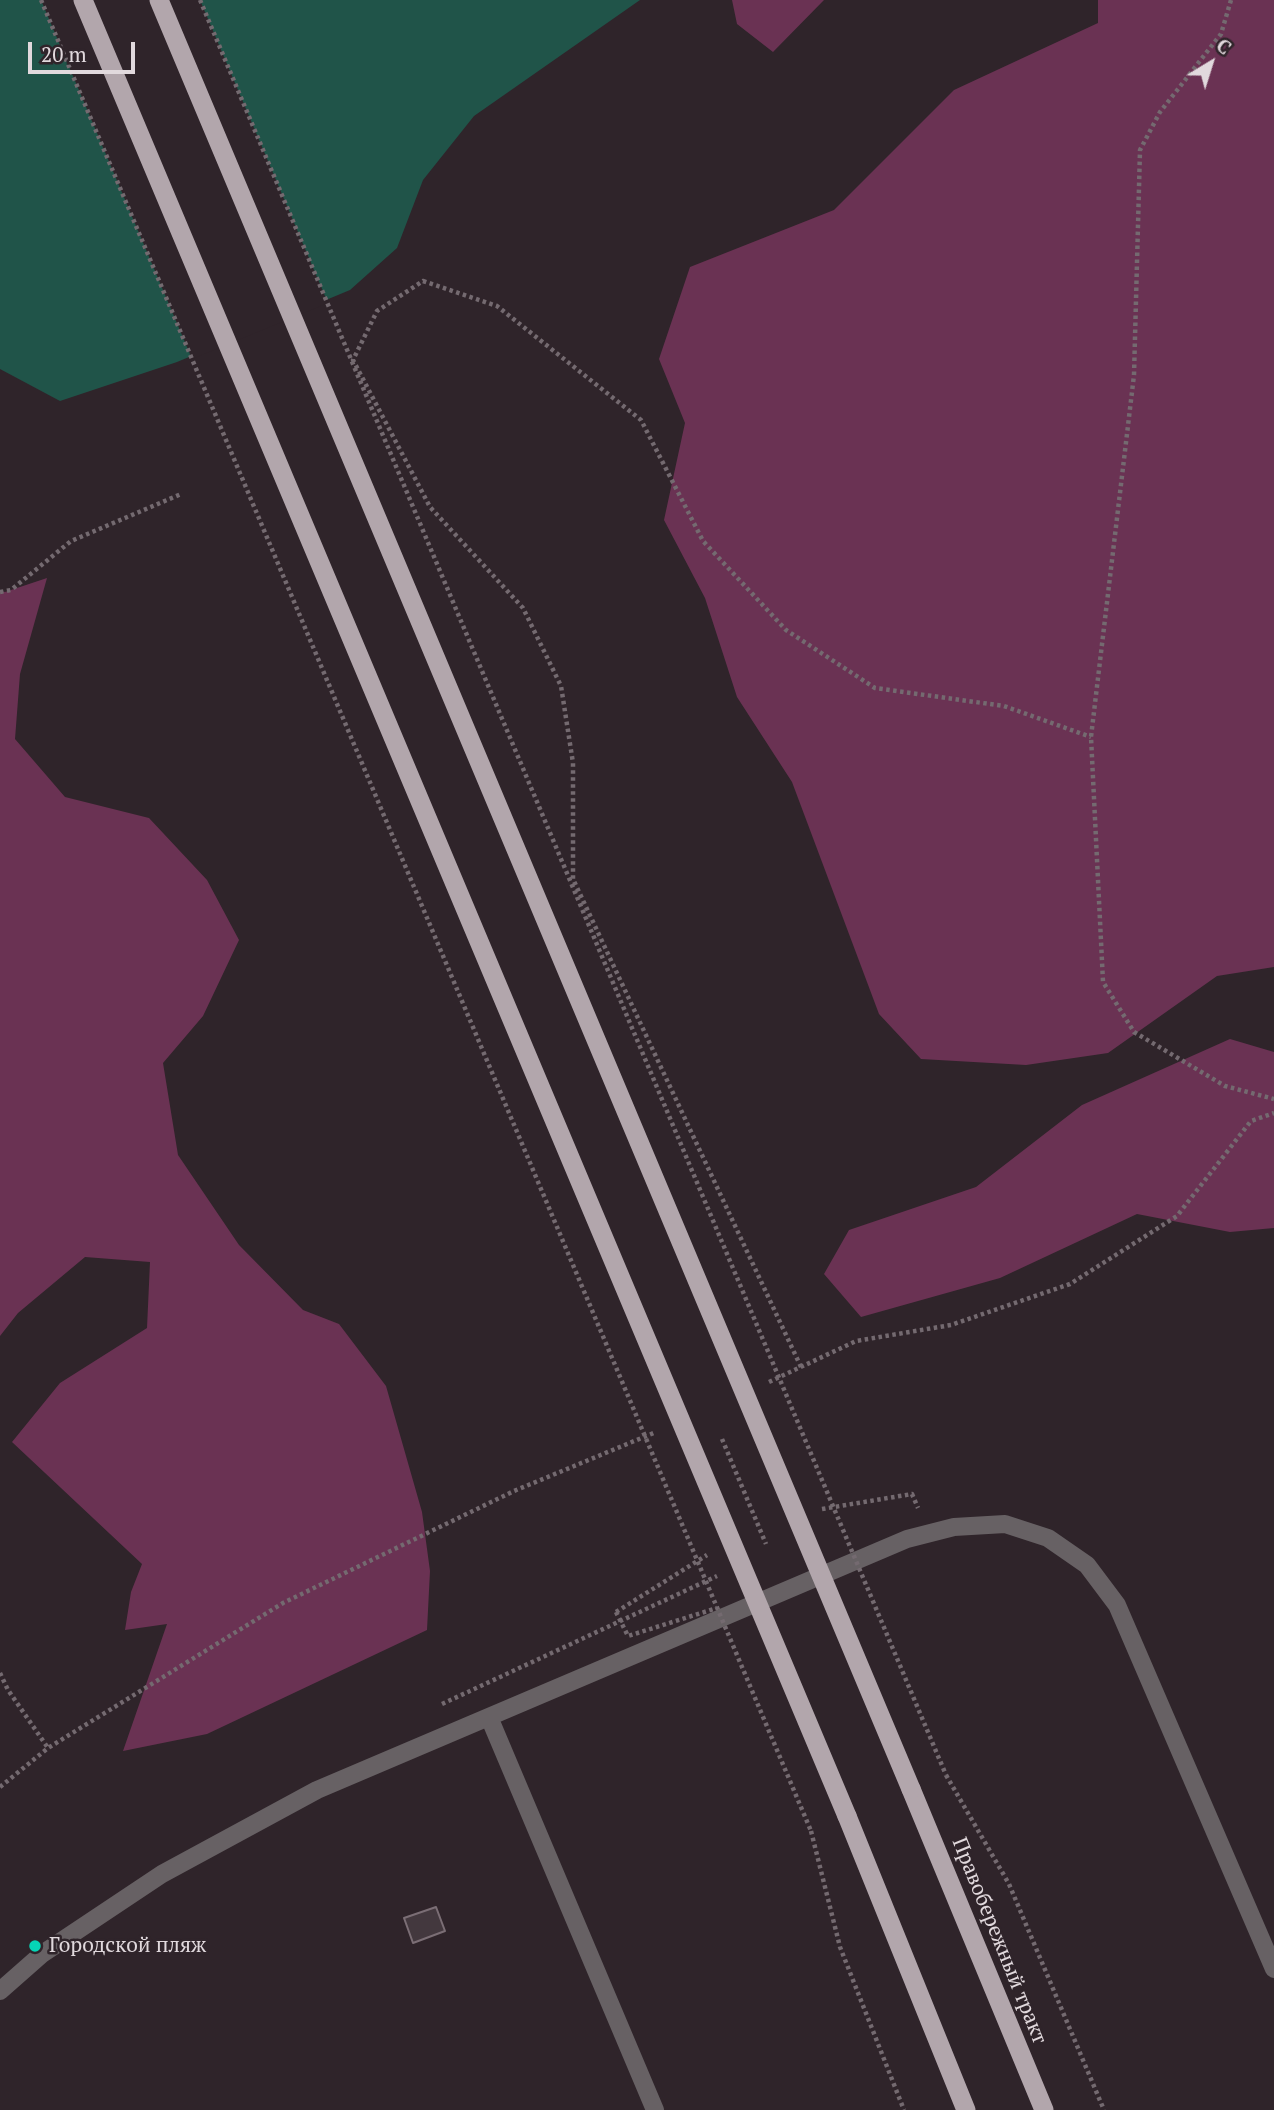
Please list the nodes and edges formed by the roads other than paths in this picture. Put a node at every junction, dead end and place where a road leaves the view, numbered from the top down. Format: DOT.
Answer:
graph roads {
  1 [pos="83,0"];
  2 [pos="159,0"];
  3 [pos="489,1717"];
  4 [pos="1274,1969"];
  5 [pos="0,1991"];
  6 [pos="654,2110"];
  7 [pos="966,2110"];
  8 [pos="1044,2110"];
  1 -- 7 [label="highway, bridge"];
  2 -- 8 [label="highway, Правобережный тракт, bridge"];
  3 -- 4 [label="street"];
  3 -- 5 [label="street"];
  3 -- 6 [label="street"];
}
